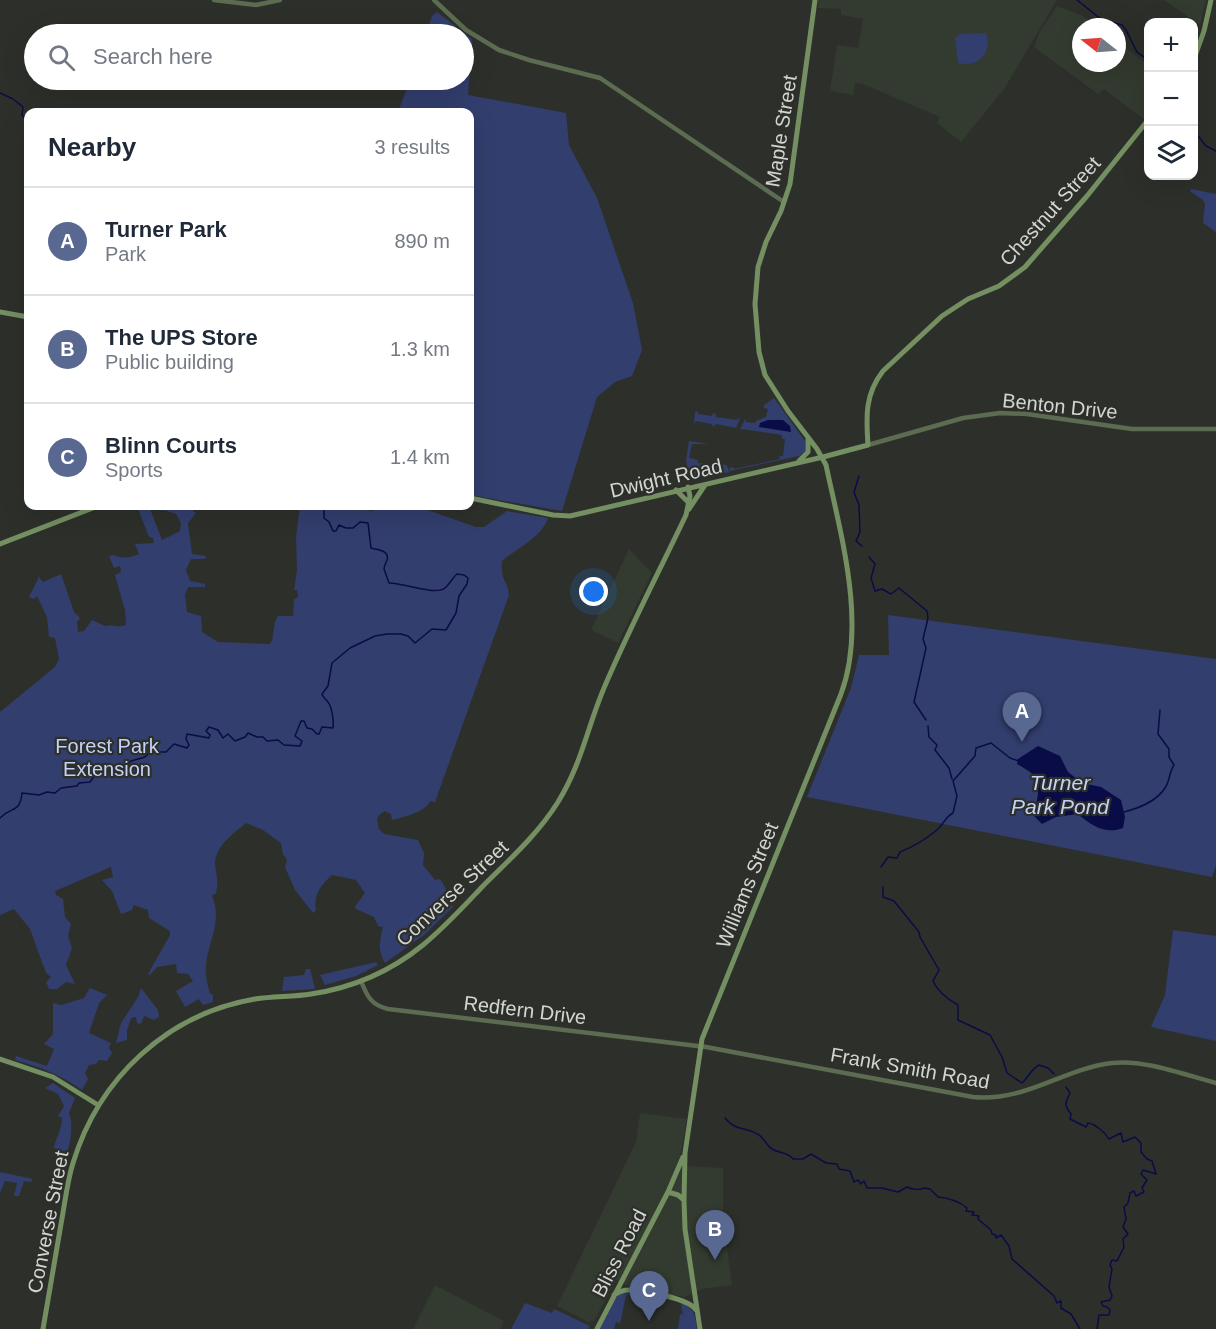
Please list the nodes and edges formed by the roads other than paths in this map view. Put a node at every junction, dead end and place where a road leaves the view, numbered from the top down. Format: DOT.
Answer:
graph roads {
  1 [pos="214,0"];
  2 [pos="279,0"];
  3 [pos="434,0"];
  4 [pos="815,0"];
  5 [pos="1211,0"];
  6 [pos="460,24"];
  7 [pos="474,35"];
  8 [pos="1198,48"];
  9 [pos="1144,126"];
  10 [pos="784,202"];
  11 [pos="0,312"];
  12 [pos="24,316"];
  13 [pos="1216,429"];
  14 [pos="808,436"];
  15 [pos="868,445"];
  16 [pos="823,457"];
  17 [pos="797,463"];
  18 [pos="706,483"];
  19 [pos="688,487"];
  20 [pos="676,490"];
  21 [pos="474,499"];
  22 [pos="690,503"];
  23 [pos="88,510"];
  24 [pos="688,510"];
  25 [pos="0,544"];
  26 [pos="361,981"];
  27 [pos="700,1047"];
  28 [pos="0,1059"];
  29 [pos="1216,1083"];
  30 [pos="98,1105"];
  31 [pos="685,1153"];
  32 [pos="668,1192"];
  33 [pos="684,1200"];
  34 [pos="622,1280"];
  35 [pos="630,1289"];
  36 [pos="695,1291"];
  37 [pos="614,1295"];
  38 [pos="680,1299"];
  39 [pos="697,1312"];
  40 [pos="43,1329"];
  41 [pos="597,1329"];
  42 [pos="700,1329"];
  1 -- 2 [label="street"];
  3 -- 6 [label="street"];
  4 -- 10 [label="main road, Maple Street"];
  5 -- 8 [label="main road"];
  7 -- 10 [label="street"];
  9 -- 15 [label="main road, Chestnut Street"];
  10 -- 14 [label="main road, Maple Street"];
  11 -- 12 [label="main road"];
  13 -- 15 [label="street, Benton Drive"];
  14 -- 16 [label="main road, Maple Street"];
  14 -- 17 [label="main road"];
  15 -- 16 [label="main road, Dwight Road"];
  16 -- 17 [label="main road, Dwight Road"];
  16 -- 27 [label="main road, Williams Street"];
  17 -- 18 [label="main road, Dwight Road"];
  18 -- 19 [label="main road, Dwight Road"];
  18 -- 24 [label="main road"];
  19 -- 20 [label="main road, Dwight Road"];
  19 -- 22 [label="main road, Converse Street"];
  20 -- 21 [label="main road, Dwight Road"];
  20 -- 22 [label="main road"];
  22 -- 24 [label="main road, Converse Street"];
  23 -- 25 [label="main road"];
  24 -- 26 [label="main road, Converse Street"];
  26 -- 27 [label="street, Redfern Drive"];
  26 -- 30 [label="main road, Converse Street"];
  27 -- 29 [label="street, Frank Smith Road"];
  27 -- 31 [label="main road, Williams Street"];
  28 -- 30 [label="main road"];
  30 -- 40 [label="main road, Converse Street"];
  31 -- 32 [label="main road, Bliss Road"];
  31 -- 33 [label="main road, Williams Street"];
  32 -- 33 [label="main road, Bliss Road"];
  32 -- 34 [label="main road, Bliss Road"];
  33 -- 36 [label="main road, Williams Street"];
  34 -- 35 [label="main road"];
  34 -- 37 [label="main road, Bliss Road"];
  35 -- 37 [label="main road"];
  35 -- 38 [label="main road"];
  36 -- 38 [label="main road"];
  36 -- 39 [label="main road, Williams Street"];
  37 -- 41 [label="main road, Bliss Road"];
  38 -- 39 [label="main road"];
  39 -- 42 [label="main road, Williams Street"];
}
